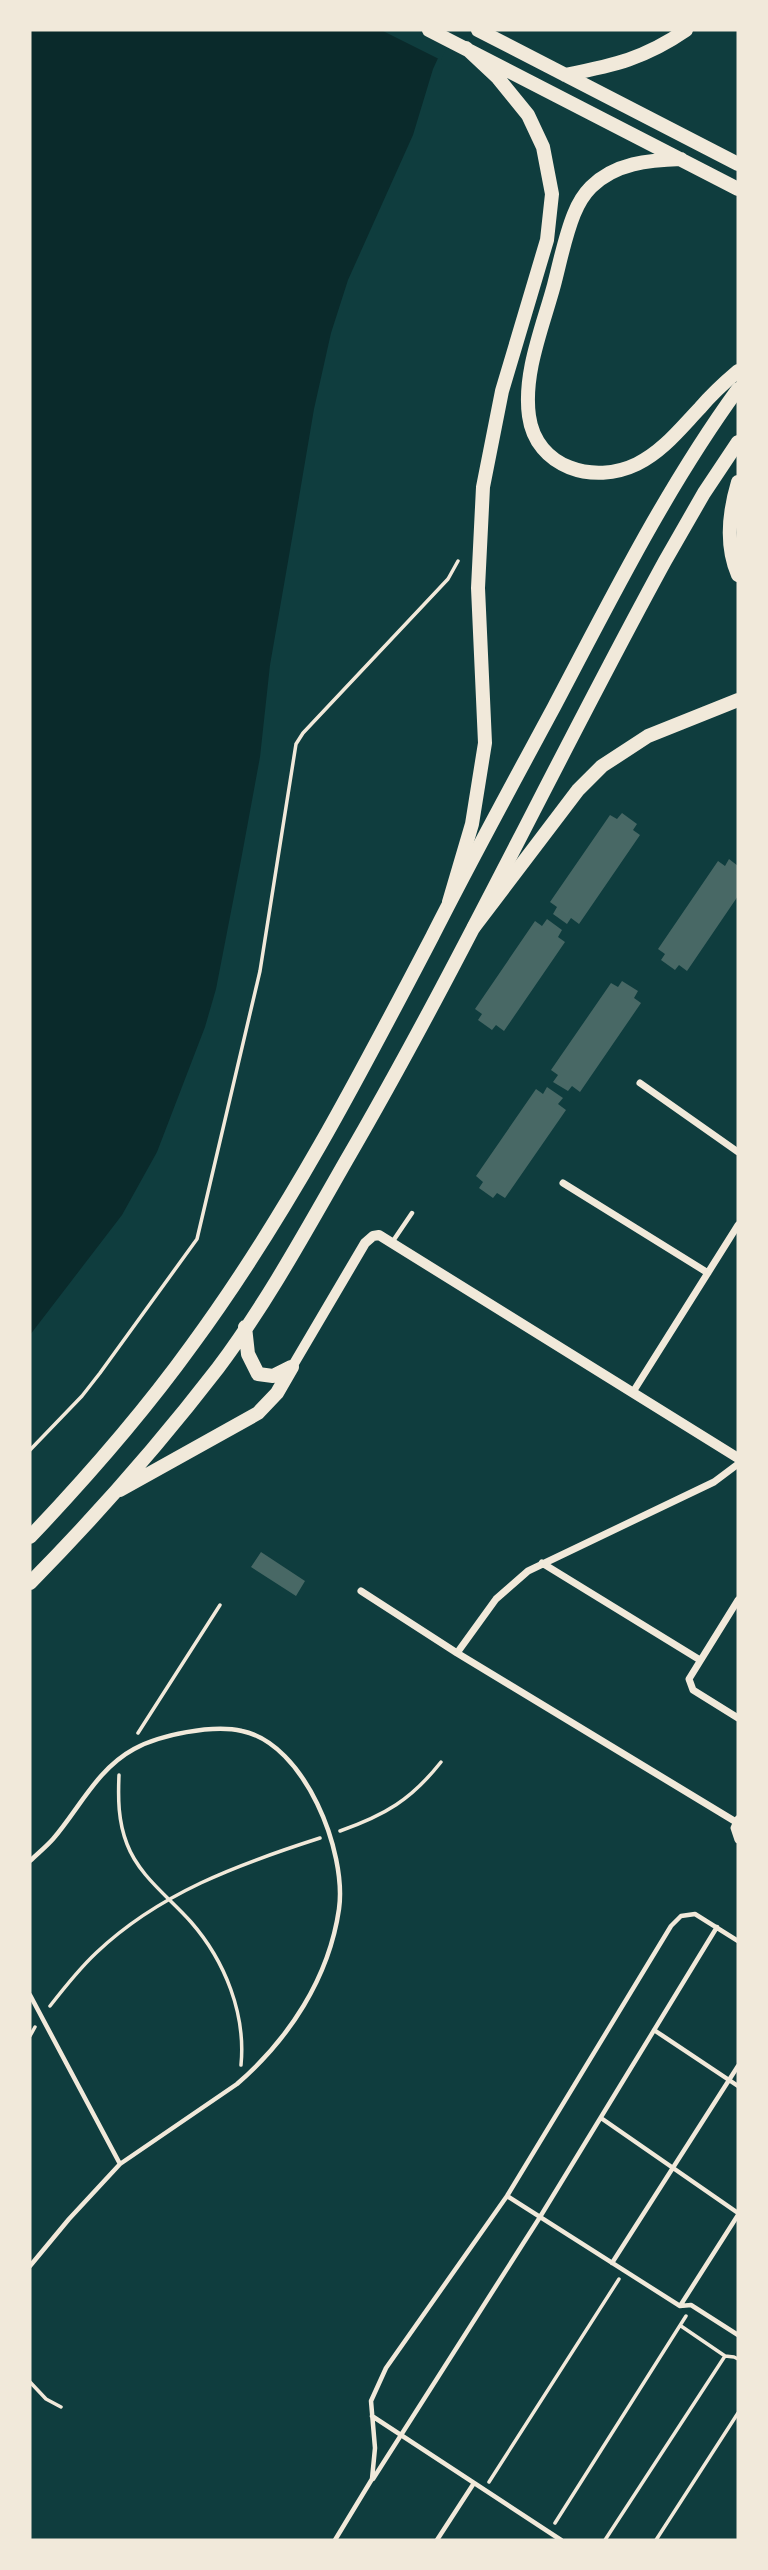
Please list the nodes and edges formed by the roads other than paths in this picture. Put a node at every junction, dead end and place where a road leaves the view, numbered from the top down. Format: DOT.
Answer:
graph roads {
  1 [pos="429,30"];
  2 [pos="478,30"];
  3 [pos="685,30"];
  4 [pos="466,48"];
  5 [pos="565,75"];
  6 [pos="681,159"];
  7 [pos="738,164"];
  8 [pos="738,189"];
  9 [pos="738,371"];
  10 [pos="738,389"];
  11 [pos="738,442"];
  12 [pos="738,482"];
  13 [pos="738,575"];
  14 [pos="738,700"];
  15 [pos="449,902"];
  16 [pos="474,927"];
  17 [pos="640,1083"];
  18 [pos="738,1152"];
  19 [pos="563,1183"];
  20 [pos="412,1213"];
  21 [pos="738,1225"];
  22 [pos="393,1242"];
  23 [pos="708,1273"];
  24 [pos="245,1327"];
  25 [pos="292,1367"];
  26 [pos="633,1392"];
  27 [pos="738,1458"];
  28 [pos="738,1464"];
  29 [pos="109,1496"];
  30 [pos="30,1537"];
  31 [pos="542,1563"];
  32 [pos="30,1583"];
  33 [pos="361,1591"];
  34 [pos="738,1600"];
  35 [pos="457,1653"];
  36 [pos="699,1660"];
  37 [pos="738,1718"];
  38 [pos="737,1820"];
  39 [pos="738,1840"];
  40 [pos="30,1861"];
  41 [pos="717,1927"];
  42 [pos="738,1941"];
  43 [pos="30,1995"];
  44 [pos="654,2031"];
  45 [pos="738,2066"];
  46 [pos="729,2081"];
  47 [pos="738,2086"];
  48 [pos="601,2118"];
  49 [pos="120,2164"];
  50 [pos="673,2169"];
  51 [pos="507,2196"];
  52 [pos="738,2214"];
  53 [pos="540,2217"];
  54 [pos="612,2263"];
  55 [pos="30,2266"];
  56 [pos="680,2306"];
  57 [pos="738,2335"];
  58 [pos="371,2416"];
  59 [pos="402,2436"];
  60 [pos="372,2479"];
  61 [pos="474,2483"];
  62 [pos="335,2540"];
  63 [pos="437,2540"];
  64 [pos="561,2540"];
  1 -- 4 [label="main road"];
  2 -- 5 [label="main road"];
  3 -- 5 [label="main road"];
  4 -- 6 [label="main road"];
  4 -- 15 [label="main road"];
  5 -- 7 [label="main road"];
  6 -- 8 [label="main road"];
  6 -- 9 [label="main road"];
  10 -- 15 [label="main road"];
  11 -- 16 [label="main road"];
  12 -- 13 [label="main road"];
  14 -- 16 [label="main road"];
  15 -- 30 [label="main road"];
  16 -- 24 [label="main road"];
  17 -- 18 [label="street"];
  19 -- 23 [label="street"];
  20 -- 22 [label="lane"];
  21 -- 23 [label="street"];
  22 -- 25 [label="street"];
  22 -- 26 [label="street"];
  23 -- 26 [label="street"];
  24 -- 25 [label="main road"];
  24 -- 29 [label="main road"];
  25 -- 29 [label="main road"];
  26 -- 27 [label="street"];
  28 -- 31 [label="street"];
  29 -- 32 [label="main road"];
  31 -- 35 [label="street"];
  31 -- 36 [label="street"];
  33 -- 35 [label="street"];
  34 -- 36 [label="street"];
  35 -- 38 [label="street"];
  36 -- 37 [label="street"];
  38 -- 39 [label="street"];
  40 -- 49 [label="lane"];
  41 -- 42 [label="lane"];
  41 -- 44 [label="lane"];
  41 -- 51 [label="lane"];
  43 -- 49 [label="lane"];
  44 -- 46 [label="lane"];
  44 -- 48 [label="lane"];
  45 -- 46 [label="lane"];
  46 -- 47 [label="lane"];
  46 -- 50 [label="lane"];
  48 -- 50 [label="lane"];
  48 -- 53 [label="lane"];
  49 -- 55 [label="lane"];
  50 -- 52 [label="lane"];
  50 -- 54 [label="lane"];
  51 -- 53 [label="lane"];
  51 -- 58 [label="lane"];
  52 -- 56 [label="lane"];
  53 -- 54 [label="lane"];
  53 -- 59 [label="lane"];
  54 -- 56 [label="lane"];
  56 -- 57 [label="lane"];
  58 -- 59 [label="lane"];
  58 -- 60 [label="lane"];
  59 -- 60 [label="lane"];
  59 -- 61 [label="lane"];
  60 -- 62 [label="lane"];
  61 -- 63 [label="lane"];
  61 -- 64 [label="lane"];
}
